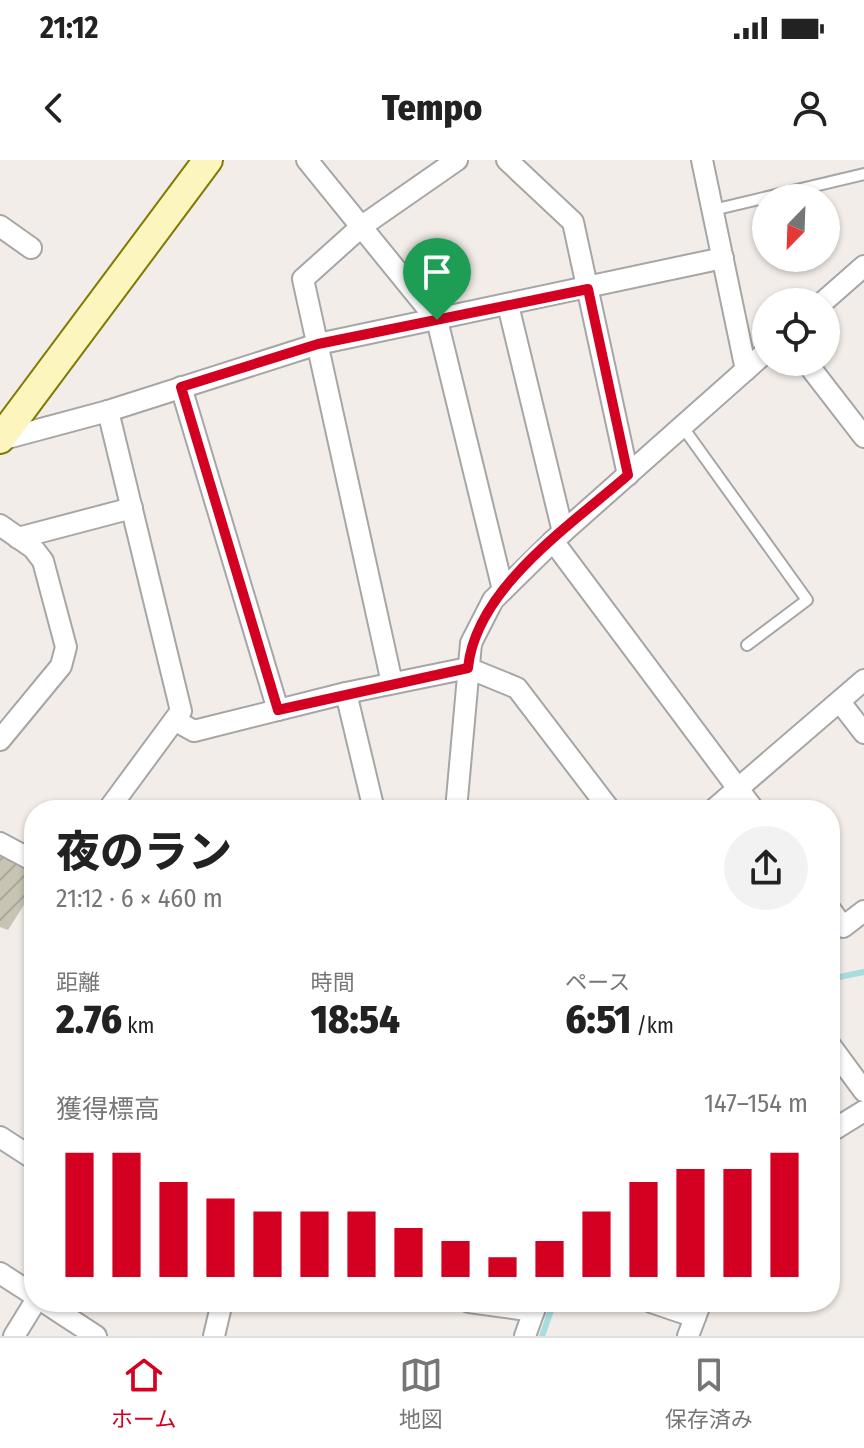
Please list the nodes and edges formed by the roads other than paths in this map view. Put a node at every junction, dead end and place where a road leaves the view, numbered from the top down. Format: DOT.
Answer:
graph roads {
  1 [pos="208,160"];
  2 [pos="307,160"];
  3 [pos="457,160"];
  4 [pos="507,160"];
  5 [pos="702,160"];
  6 [pos="864,174"];
  7 [pos="713,210"];
  8 [pos="0,226"];
  9 [pos="362,226"];
  10 [pos="31,248"];
  11 [pos="723,258"];
  12 [pos="864,266"];
  13 [pos="839,288"];
  14 [pos="588,289"];
  15 [pos="508,305"];
  16 [pos="437,320"];
  17 [pos="318,344"];
  18 [pos="752,365"];
  19 [pos="746,370"];
  20 [pos="818,376"];
  21 [pos="181,387"];
  22 [pos="108,411"];
  23 [pos="682,426"];
  24 [pos="861,427"];
  25 [pos="0,440"];
  26 [pos="628,475"];
  27 [pos="132,508"];
  28 [pos="0,525"];
  29 [pos="558,536"];
  30 [pos="18,538"];
  31 [pos="503,590"];
  32 [pos="747,645"];
  33 [pos="468,668"];
  34 [pos="864,680"];
  35 [pos="392,683"];
  36 [pos="346,693"];
  37 [pos="840,702"];
  38 [pos="278,710"];
  39 [pos="176,721"];
  40 [pos="864,733"];
  41 [pos="0,740"];
  42 [pos="739,791"];
  43 [pos="116,800"];
  44 [pos="372,800"];
  45 [pos="457,800"];
  46 [pos="602,800"];
  47 [pos="727,800"];
  48 [pos="746,800"];
  49 [pos="0,843"];
  50 [pos="24,856"];
  51 [pos="864,911"];
  52 [pos="840,923"];
  53 [pos="840,1059"];
  54 [pos="864,1091"];
  55 [pos="864,1111"];
  56 [pos="840,1126"];
  57 [pos="0,1137"];
  58 [pos="24,1153"];
  59 [pos="0,1273"];
  60 [pos="24,1289"];
  61 [pos="29,1312"];
  62 [pos="59,1312"];
  63 [pos="220,1312"];
  64 [pos="534,1312"];
  65 [pos="14,1336"];
  66 [pos="96,1336"];
  67 [pos="214,1336"];
  68 [pos="525,1336"];
  1 -- 25 [label="street"];
  2 -- 9 [label="street"];
  3 -- 9 [label="street"];
  4 -- 14 [label="street"];
  5 -- 7 [label="street"];
  6 -- 7 [label="lane"];
  7 -- 11 [label="street"];
  8 -- 10 [label="street"];
  9 -- 16 [label="street"];
  9 -- 17 [label="street"];
  11 -- 14 [label="street"];
  11 -- 19 [label="street"];
  12 -- 13 [label="street"];
  14 -- 15 [label="street"];
  14 -- 26 [label="street"];
  15 -- 16 [label="street"];
  15 -- 29 [label="street"];
  16 -- 17 [label="street"];
  16 -- 31 [label="street"];
  17 -- 21 [label="street"];
  17 -- 35 [label="street"];
  18 -- 19 [label="street"];
  19 -- 23 [label="street"];
  20 -- 24 [label="street"];
  21 -- 22 [label="street"];
  21 -- 38 [label="street"];
  22 -- 25 [label="street"];
  22 -- 27 [label="street"];
  23 -- 26 [label="street"];
  23 -- 32 [label="lane"];
  26 -- 29 [label="street"];
  27 -- 30 [label="street"];
  27 -- 39 [label="street"];
  28 -- 30 [label="street"];
  29 -- 31 [label="street"];
  29 -- 42 [label="street"];
  30 -- 41 [label="street"];
  31 -- 33 [label="street"];
  33 -- 35 [label="street"];
  33 -- 45 [label="street"];
  33 -- 46 [label="street"];
  34 -- 37 [label="street"];
  35 -- 36 [label="street"];
  36 -- 38 [label="street"];
  36 -- 44 [label="street"];
  37 -- 40 [label="street"];
  37 -- 42 [label="street"];
  38 -- 39 [label="street"];
  39 -- 43 [label="street"];
  42 -- 47 [label="street"];
  42 -- 48 [label="street"];
  49 -- 50 [label="street"];
  51 -- 52 [label="street"];
  53 -- 54 [label="street"];
  55 -- 56 [label="street"];
  57 -- 58 [label="street"];
  59 -- 60 [label="street"];
  61 -- 65 [label="street"];
  62 -- 66 [label="street"];
  63 -- 67 [label="street"];
  64 -- 68 [label="street"];
}
